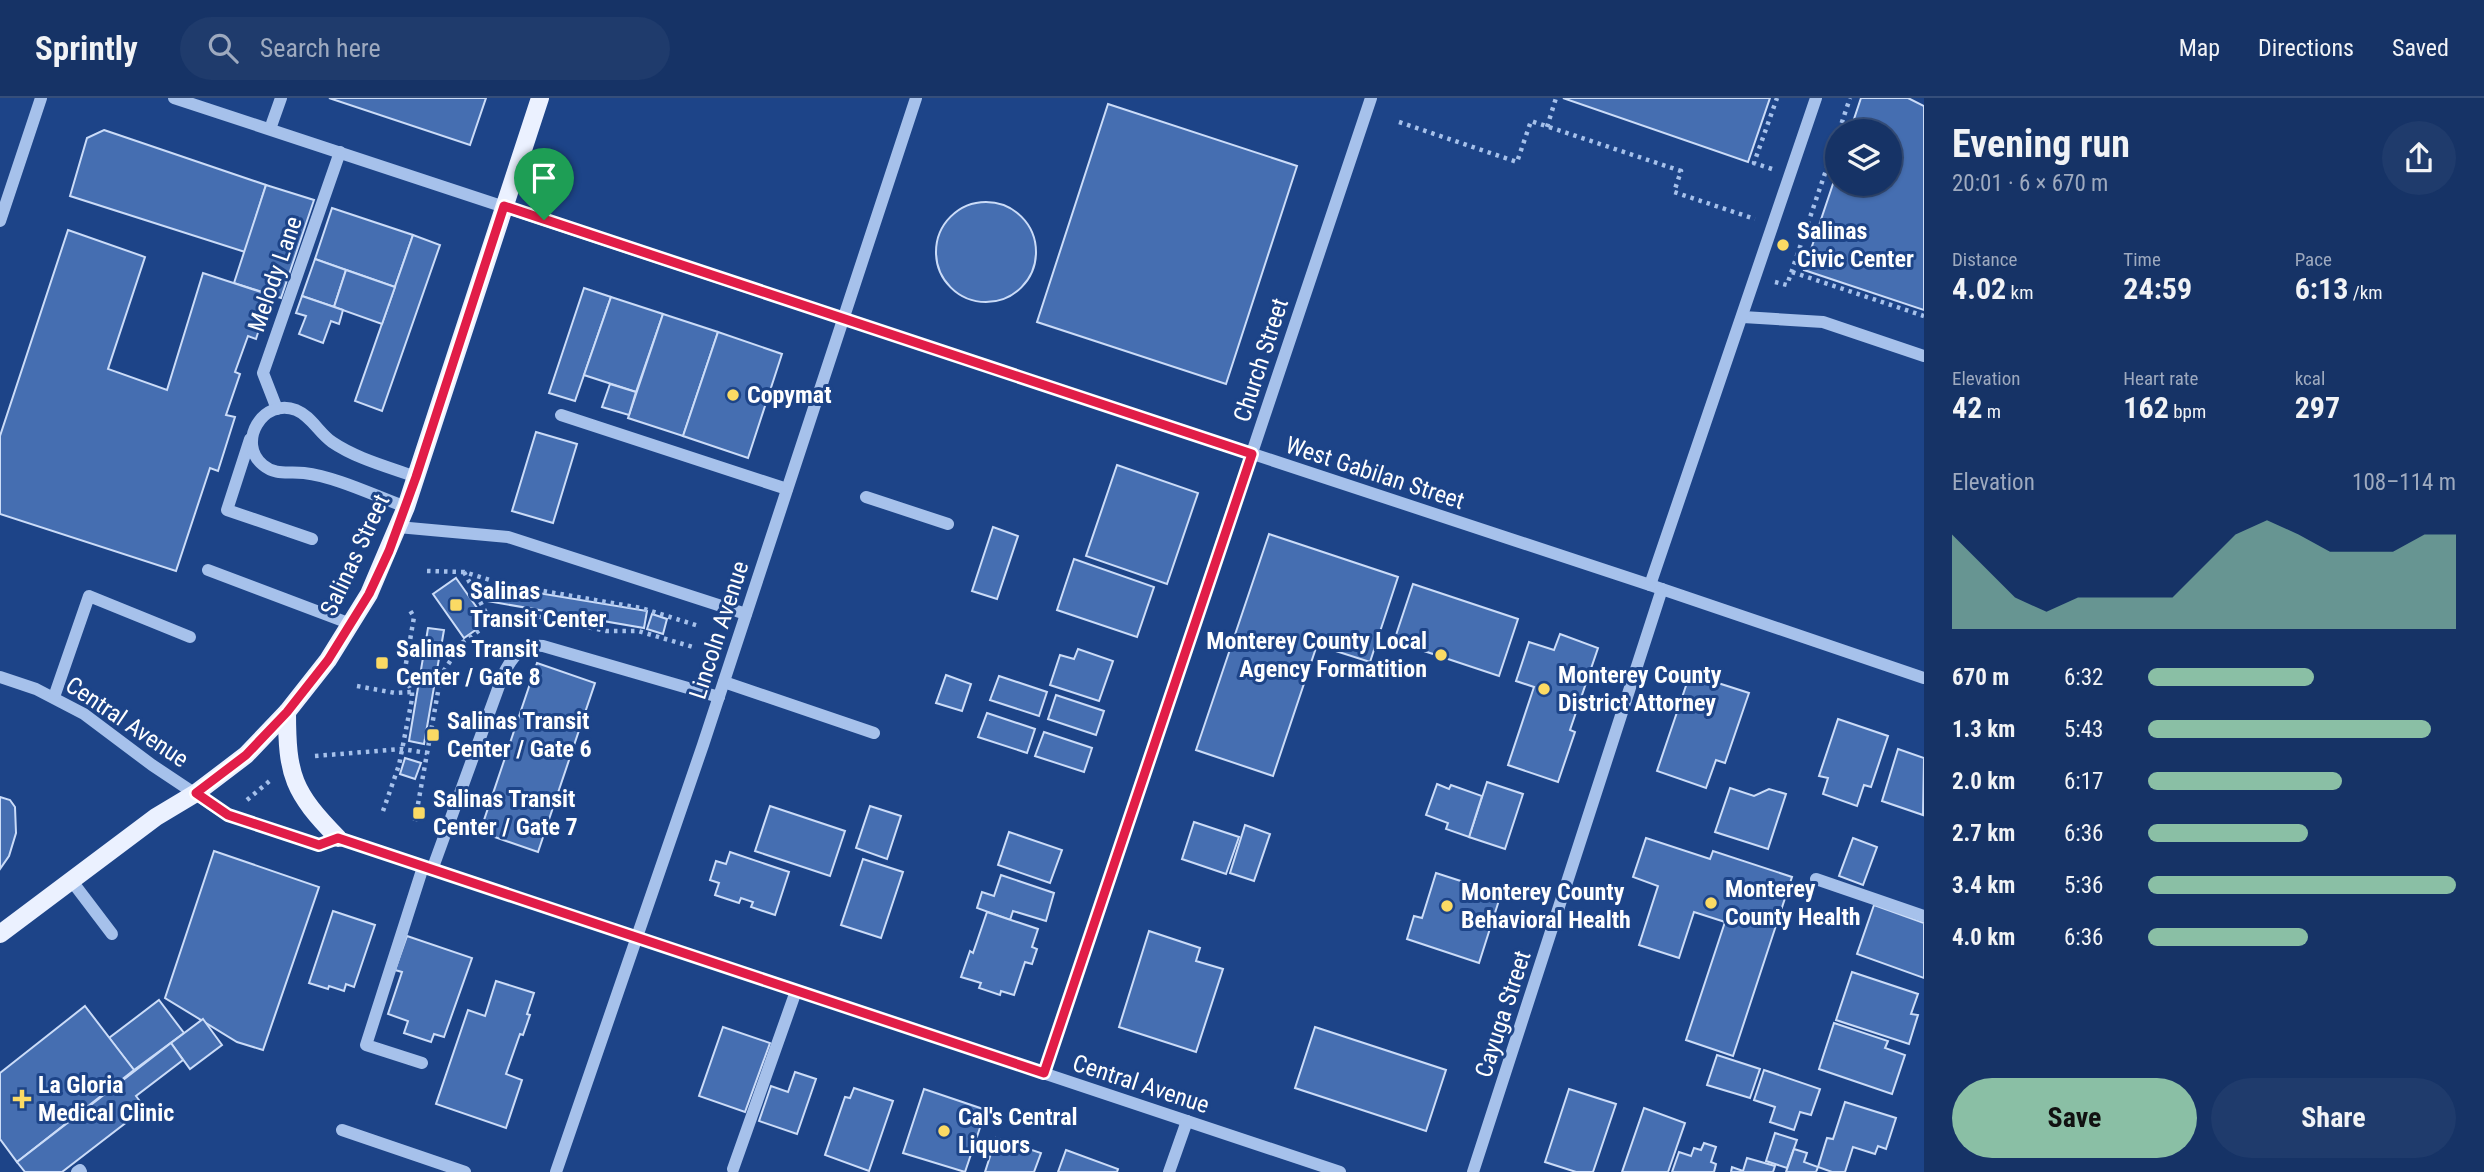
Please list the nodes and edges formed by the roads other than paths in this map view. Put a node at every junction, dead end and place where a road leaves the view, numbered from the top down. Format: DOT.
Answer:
graph roads {
  1 [pos="41,98"];
  2 [pos="174,98"];
  3 [pos="281,98"];
  4 [pos="540,98"];
  5 [pos="916,98"];
  6 [pos="1371,98"];
  7 [pos="1816,98"];
  8 [pos="270,130"];
  9 [pos="340,152"];
  10 [pos="504,206"];
  11 [pos="0,221"];
  12 [pos="1743,317"];
  13 [pos="842,318"];
  14 [pos="1924,356"];
  15 [pos="276,409"];
  16 [pos="561,415"];
  17 [pos="253,432"];
  18 [pos="1252,454"];
  19 [pos="416,477"];
  20 [pos="787,489"];
  21 [pos="866,497"];
  22 [pos="406,507"];
  23 [pos="948,524"];
  24 [pos="398,527"];
  25 [pos="312,539"];
  26 [pos="208,570"];
  27 [pos="1656,587"];
  28 [pos="746,614"];
  29 [pos="351,624"];
  30 [pos="190,637"];
  31 [pos="0,677"];
  32 [pos="1924,678"];
  33 [pos="724,682"];
  34 [pos="54,697"];
  35 [pos="719,697"];
  36 [pos="287,712"];
  37 [pos="874,733"];
  38 [pos="196,793"];
  39 [pos="338,838"];
  40 [pos="428,869"];
  41 [pos="1816,879"];
  42 [pos="71,880"];
  43 [pos="1924,916"];
  44 [pos="0,934"];
  45 [pos="112,934"];
  46 [pos="638,939"];
  47 [pos="796,992"];
  48 [pos="422,1063"];
  49 [pos="1044,1073"];
  50 [pos="1187,1121"];
  51 [pos="342,1130"];
  52 [pos="733,1169"];
  53 [pos="465,1172"];
  54 [pos="556,1172"];
  55 [pos="1169,1172"];
  56 [pos="1339,1172"];
  57 [pos="1473,1172"];
  1 -- 11 [label="street"];
  2 -- 8 [label="street, West Gabilan Street"];
  3 -- 8 [label="street"];
  4 -- 10 [label="main road, Salinas Street"];
  5 -- 13 [label="street, Lincoln Avenue"];
  6 -- 18 [label="street, Church Street"];
  7 -- 12 [label="street, Cayuga Street"];
  8 -- 9 [label="street, West Gabilan Street"];
  9 -- 10 [label="street, West Gabilan Street"];
  9 -- 15 [label="street, Melody Lane"];
  10 -- 13 [label="street, West Gabilan Street"];
  10 -- 19 [label="main road, Salinas Street"];
  12 -- 14 [label="street"];
  12 -- 27 [label="street, Cayuga Street"];
  13 -- 18 [label="street, West Gabilan Street"];
  13 -- 20 [label="street, Lincoln Avenue"];
  15 -- 17 [label="street"];
  15 -- 19 [label="street"];
  16 -- 20 [label="street"];
  17 -- 22 [label="street"];
  17 -- 25 [label="street"];
  18 -- 27 [label="street, West Gabilan Street"];
  18 -- 49 [label="street, Church Street"];
  19 -- 22 [label="main road, Salinas Street"];
  20 -- 28 [label="street, Lincoln Avenue"];
  21 -- 23 [label="street"];
  22 -- 24 [label="main road, Salinas Street"];
  24 -- 28 [label="street"];
  24 -- 29 [label="main road, Salinas Street"];
  26 -- 29 [label="street"];
  27 -- 32 [label="street, West Gabilan Street"];
  27 -- 57 [label="street, Cayuga Street"];
  28 -- 33 [label="street, Lincoln Avenue"];
  29 -- 36 [label="main road, Salinas Street"];
  30 -- 34 [label="street"];
  31 -- 34 [label="street, Central Avenue"];
  33 -- 35 [label="street, Lincoln Avenue"];
  33 -- 37 [label="street"];
  34 -- 38 [label="street, Central Avenue"];
  35 -- 40 [label="street"];
  35 -- 46 [label="street, Lincoln Avenue"];
  36 -- 38 [label="main road, Salinas Street"];
  36 -- 39 [label="main road"];
  38 -- 39 [label="street, Central Avenue"];
  38 -- 42 [label="main road, Salinas Street"];
  39 -- 40 [label="street, Central Avenue"];
  40 -- 46 [label="street, Central Avenue"];
  40 -- 48 [label="street"];
  41 -- 43 [label="street"];
  42 -- 44 [label="main road, Salinas Street"];
  42 -- 45 [label="street"];
  46 -- 47 [label="street, Central Avenue"];
  46 -- 54 [label="street, Lincoln Avenue"];
  47 -- 49 [label="street, Central Avenue"];
  47 -- 52 [label="street"];
  49 -- 50 [label="street, Central Avenue"];
  50 -- 55 [label="street"];
  50 -- 56 [label="street, Central Avenue"];
  51 -- 53 [label="street"];
}
